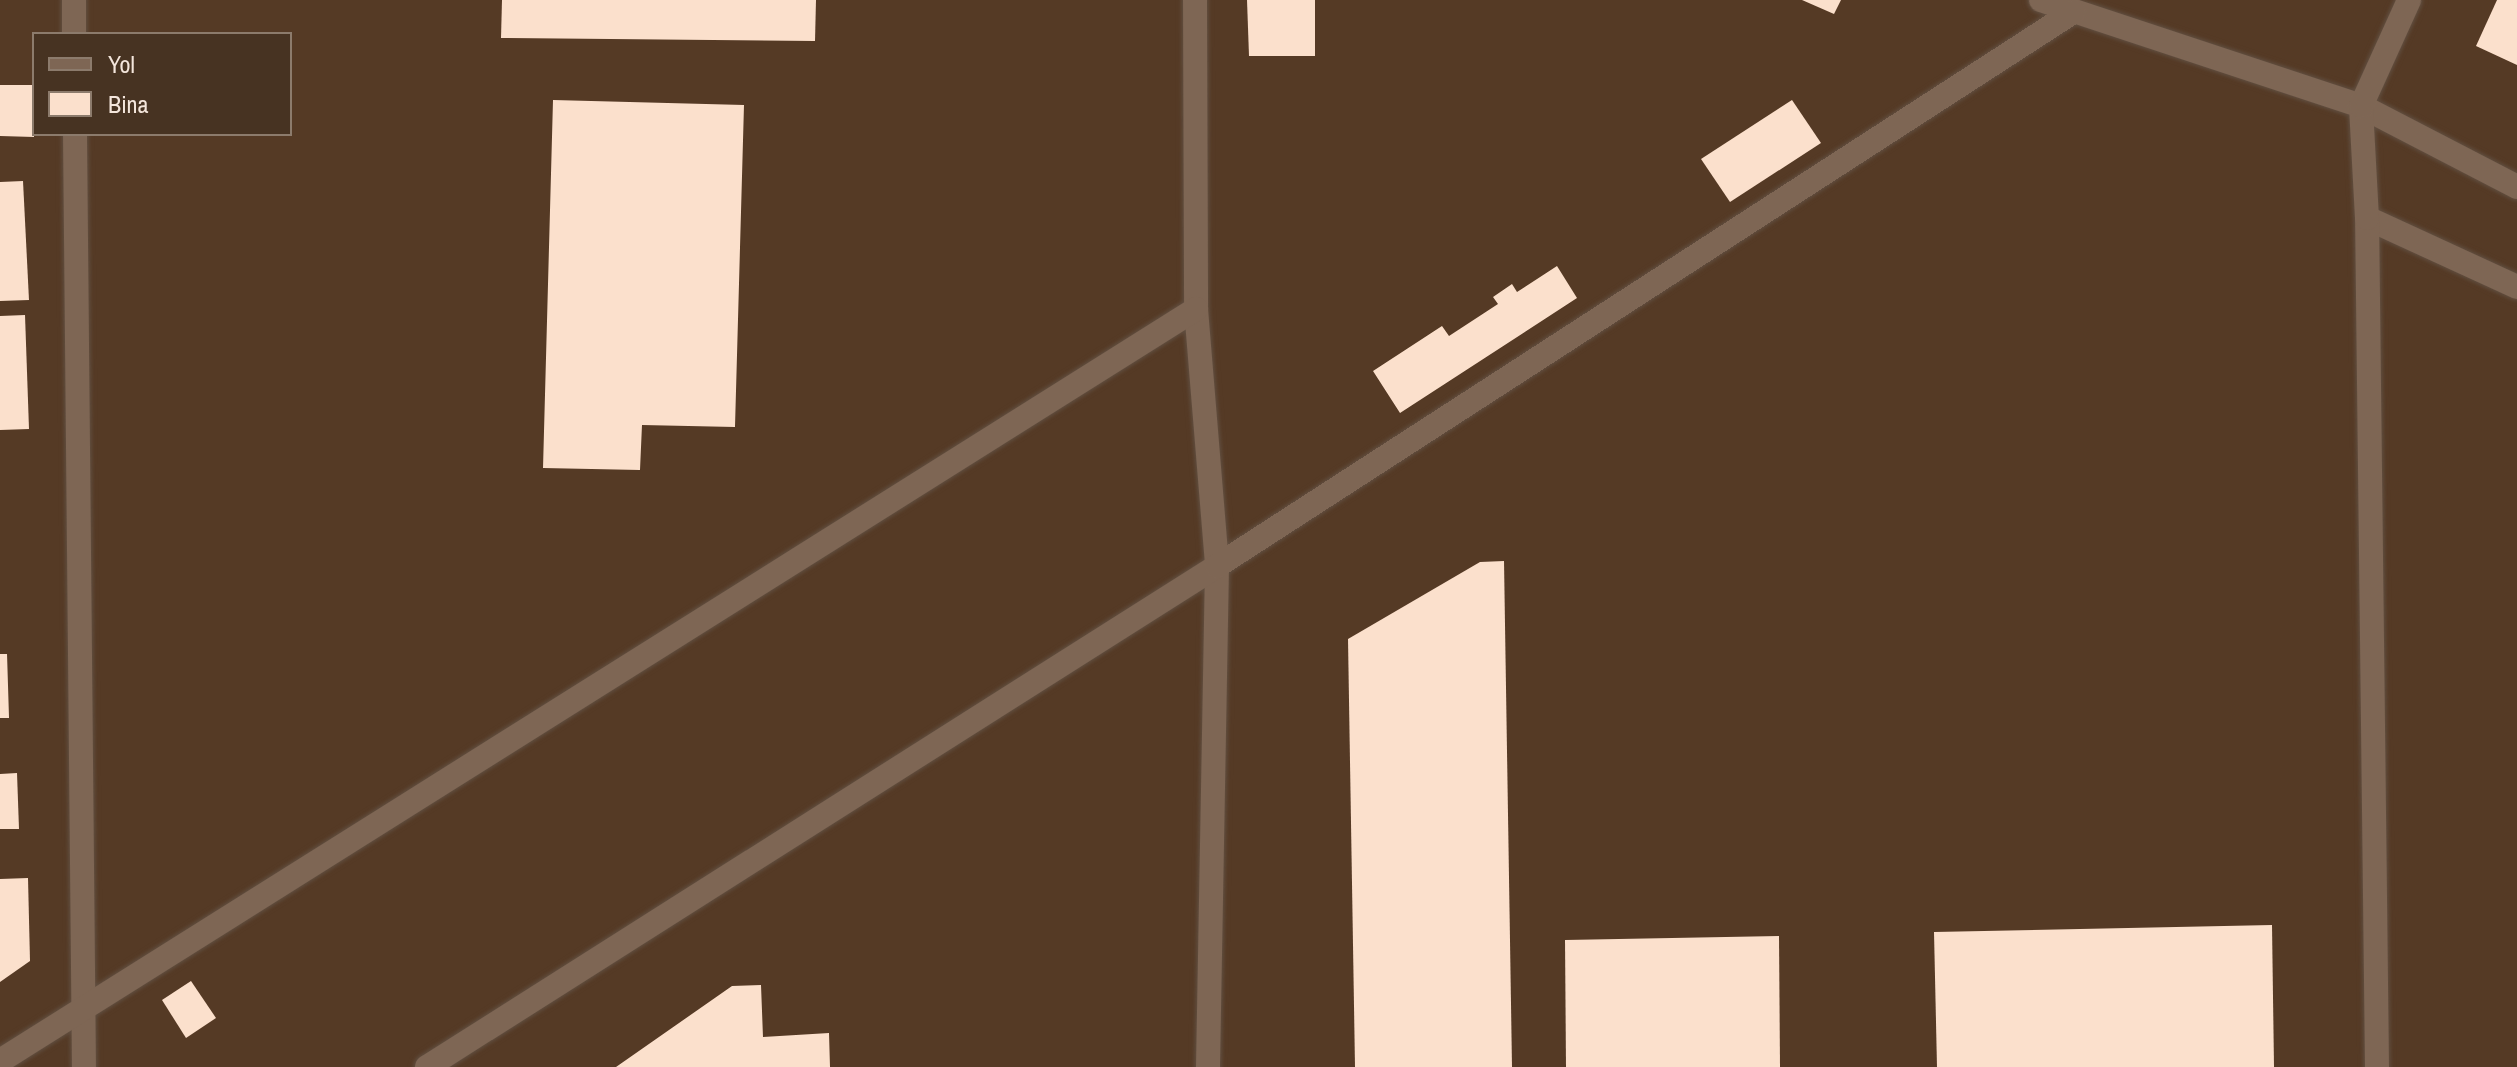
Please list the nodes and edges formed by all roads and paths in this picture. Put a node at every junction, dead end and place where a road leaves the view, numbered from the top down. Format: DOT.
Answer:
graph roads {
  1 [pos="74,0"];
  2 [pos="1195,0"];
  3 [pos="2041,0"];
  4 [pos="2409,0"];
  5 [pos="2073,12"];
  6 [pos="74,32"];
  7 [pos="2361,106"];
  8 [pos="75,136"];
  9 [pos="2517,187"];
  10 [pos="2367,218"];
  11 [pos="2517,287"];
  12 [pos="1196,309"];
  13 [pos="1217,566"];
  14 [pos="83,1009"];
  15 [pos="0,1061"];
  16 [pos="84,1067"];
  17 [pos="427,1067"];
  18 [pos="1208,1067"];
  19 [pos="2377,1067"];
  1 -- 6 [label="street"];
  2 -- 12 [label="street"];
  3 -- 5 [label="street"];
  4 -- 7 [label="street"];
  5 -- 7 [label="street"];
  5 -- 13 [label="street"];
  7 -- 9 [label="street"];
  7 -- 10 [label="street"];
  8 -- 14 [label="street"];
  10 -- 11 [label="street"];
  10 -- 19 [label="street"];
  12 -- 13 [label="street"];
  12 -- 14 [label="street"];
  13 -- 17 [label="street"];
  13 -- 18 [label="street"];
  14 -- 15 [label="street"];
  14 -- 16 [label="street"];
}
